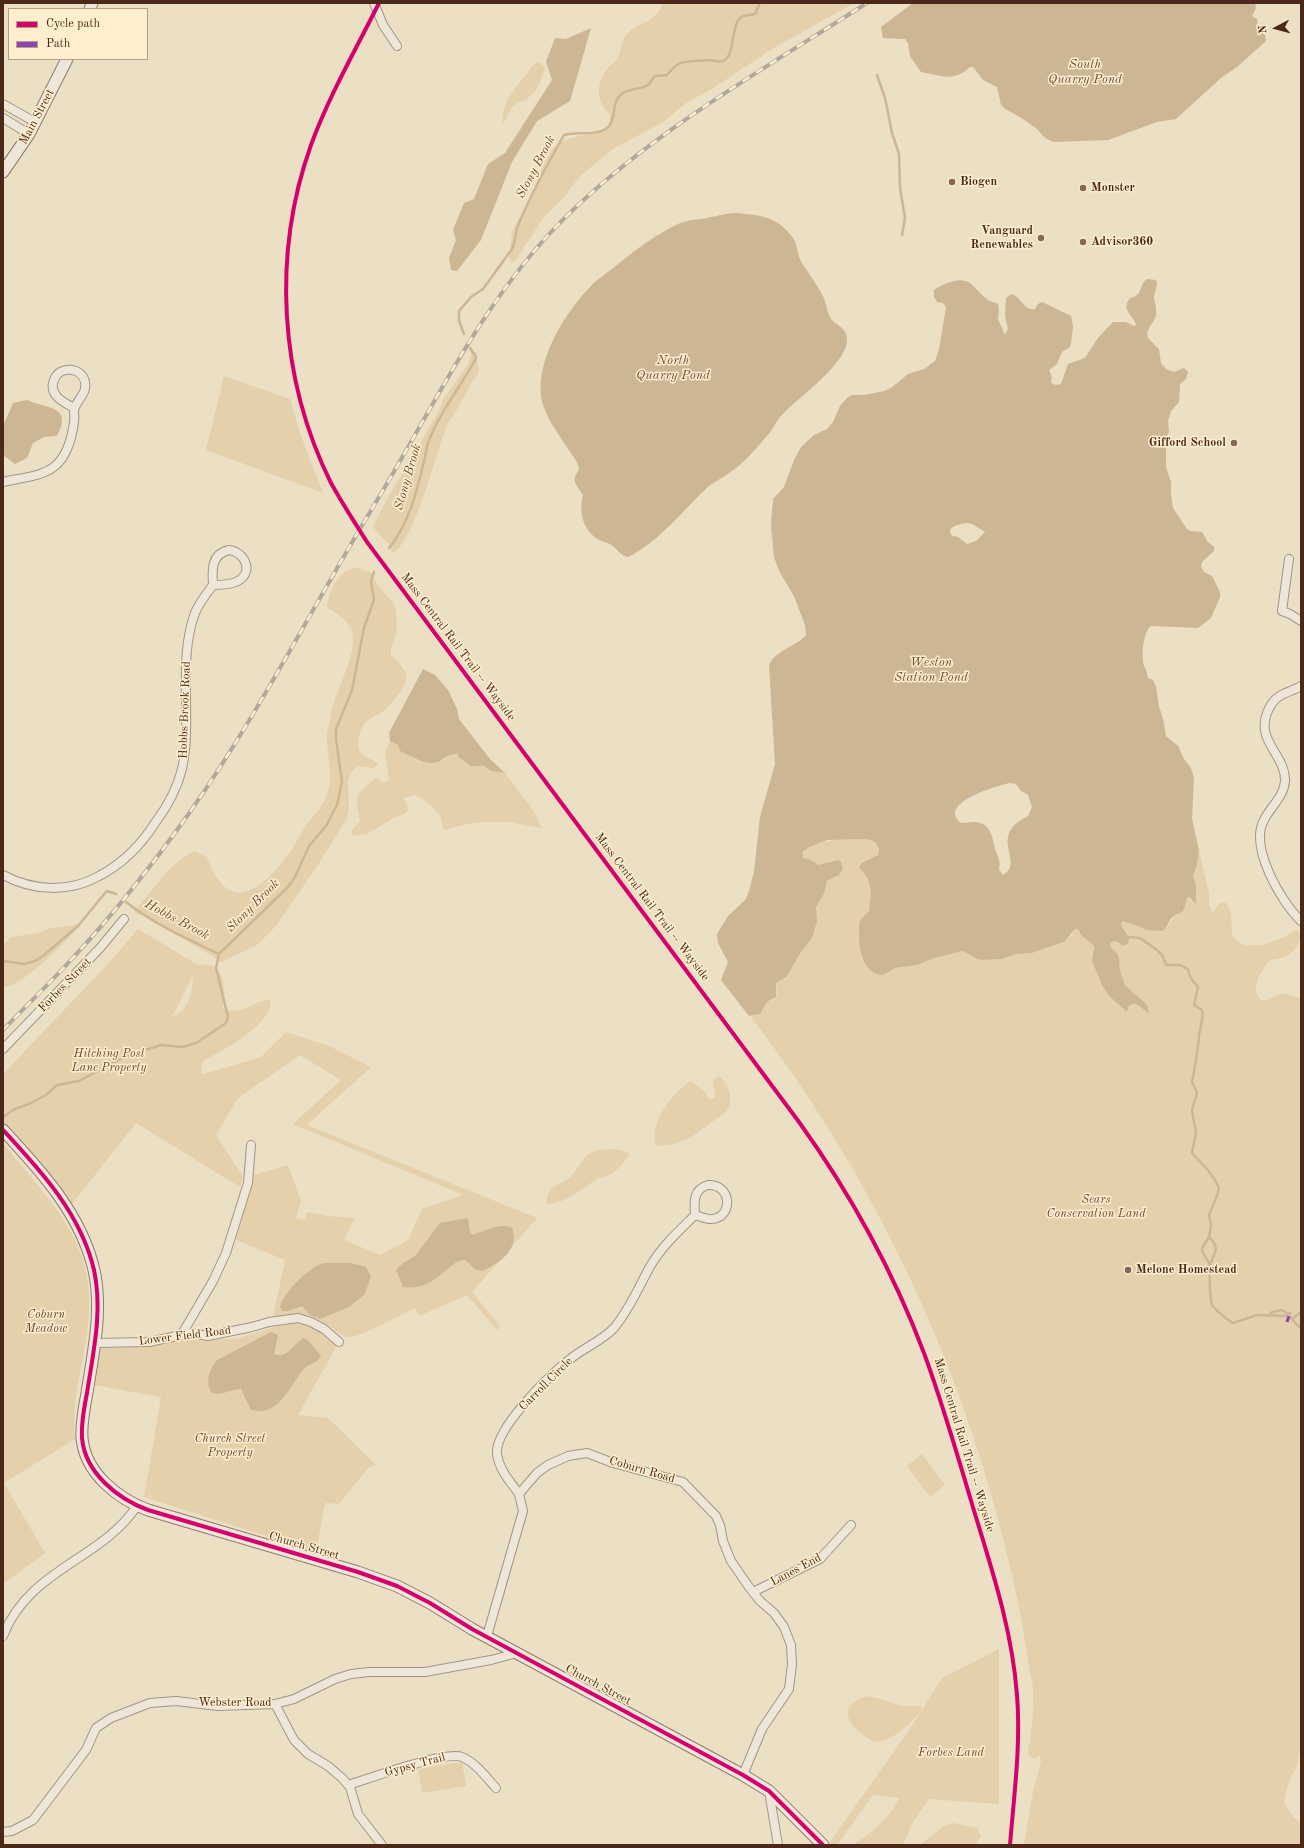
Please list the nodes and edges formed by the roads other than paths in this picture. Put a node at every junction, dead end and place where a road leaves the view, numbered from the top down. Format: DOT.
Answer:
graph roads {
  1 [pos="374,3"];
  2 [pos="397,46"];
  3 [pos="66,60"];
  4 [pos="3,104"];
  5 [pos="3,118"];
  6 [pos="35,122"];
  7 [pos="29,134"];
  8 [pos="3,172"];
  9 [pos="74,408"];
  10 [pos="3,482"];
  11 [pos="1289,559"];
  12 [pos="213,585"];
  13 [pos="1301,622"];
  14 [pos="1301,686"];
  15 [pos="3,876"];
  16 [pos="124,919"];
  17 [pos="1301,921"];
  18 [pos="3,1049"];
  19 [pos="3,1130"];
  20 [pos="251,1145"];
  21 [pos="695,1215"];
  22 [pos="182,1334"];
  23 [pos="339,1342"];
  24 [pos="95,1343"];
  25 [pos="518,1494"];
  26 [pos="137,1506"];
  27 [pos="851,1525"];
  28 [pos="753,1592"];
  29 [pos="3,1636"];
  30 [pos="487,1636"];
  31 [pos="517,1653"];
  32 [pos="275,1704"];
  33 [pos="743,1775"];
  34 [pos="348,1785"];
  35 [pos="496,1788"];
  36 [pos="768,1791"];
  37 [pos="3,1832"];
  38 [pos="382,1845"];
  39 [pos="778,1845"];
  40 [pos="823,1845"];
  1 -- 2 [label="street"];
  3 -- 6 [label="street, Main Street"];
  4 -- 6 [label="street"];
  5 -- 7 [label="street"];
  6 -- 7 [label="street, Main Street"];
  7 -- 8 [label="street, Main Street"];
  9 -- 9 [label="street"];
  9 -- 10 [label="street"];
  11 -- 13 [label="street"];
  12 -- 12 [label="street"];
  12 -- 15 [label="street, Hobbs Brook Road"];
  14 -- 17 [label="street"];
  16 -- 18 [label="street, Forbes Street"];
  19 -- 24 [label="street, Church Street"];
  20 -- 22 [label="street"];
  21 -- 21 [label="street"];
  21 -- 25 [label="street, Carroll Circle"];
  22 -- 23 [label="street, Lower Field Road"];
  22 -- 24 [label="street, Lower Field Road"];
  24 -- 26 [label="street, Church Street"];
  25 -- 28 [label="street, Coburn Road"];
  25 -- 30 [label="street"];
  26 -- 29 [label="street"];
  26 -- 30 [label="street, Church Street"];
  27 -- 28 [label="street, Lanes End"];
  28 -- 33 [label="street, Coburn Road"];
  30 -- 31 [label="street, Church Street"];
  31 -- 32 [label="street, Webster Road"];
  31 -- 33 [label="street, Church Street"];
  32 -- 34 [label="street"];
  32 -- 37 [label="street, Webster Road"];
  33 -- 36 [label="street, Church Street"];
  34 -- 35 [label="street, Gypsy Trail"];
  34 -- 38 [label="street"];
  36 -- 39 [label="street"];
  36 -- 40 [label="street, Church Street"];
}
